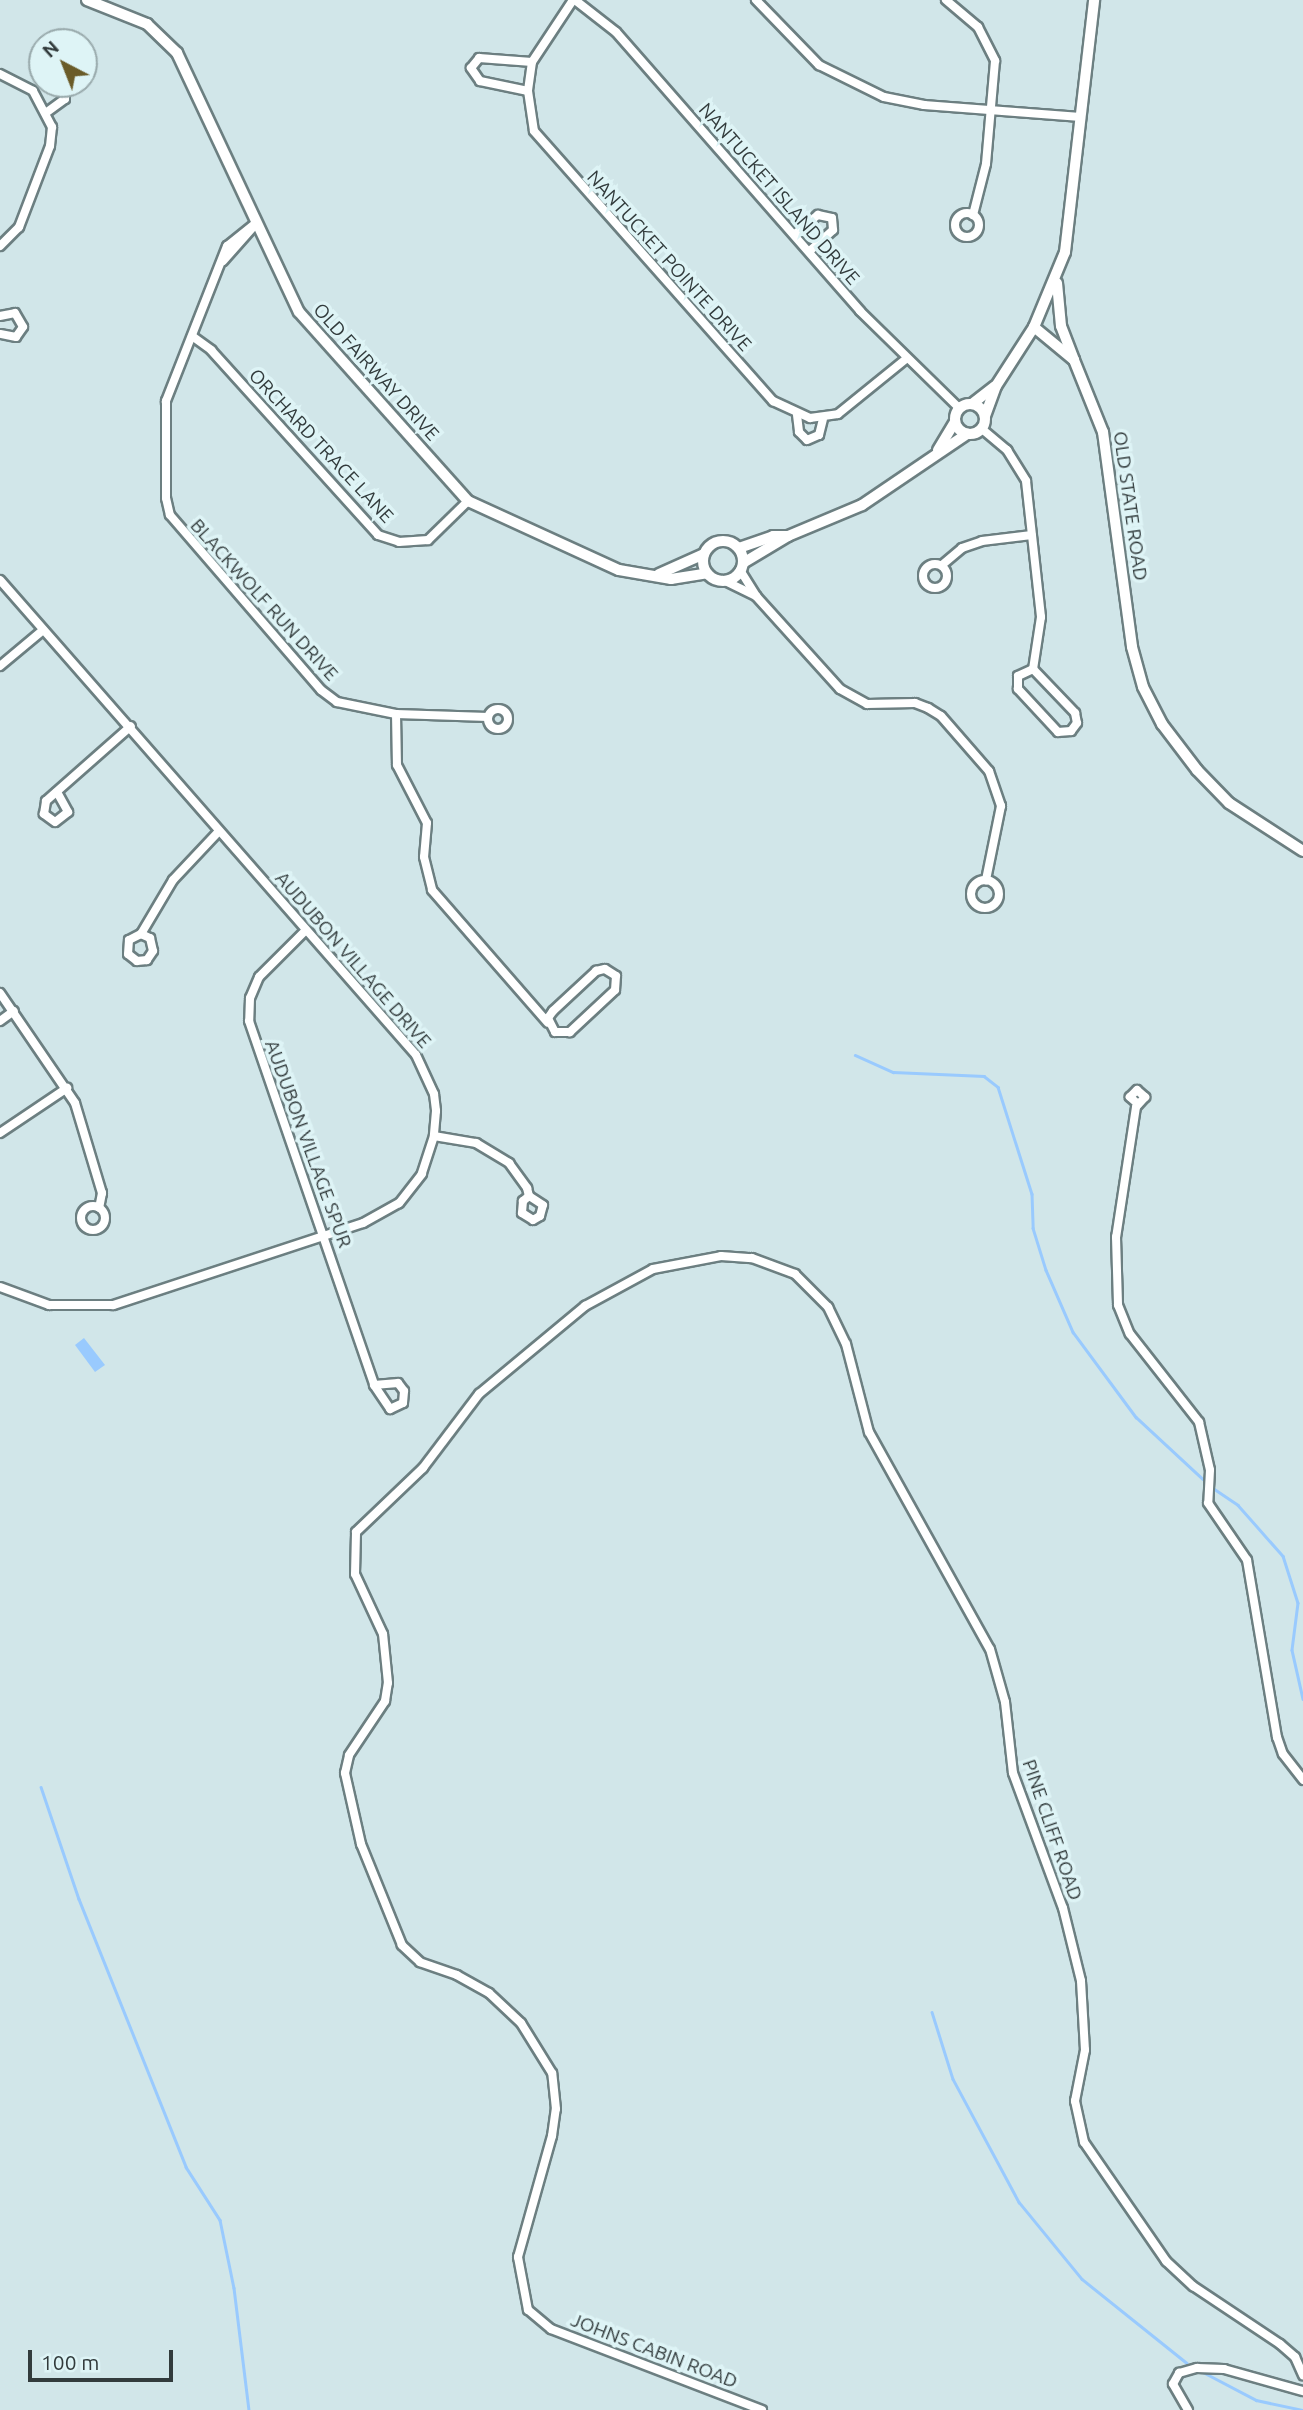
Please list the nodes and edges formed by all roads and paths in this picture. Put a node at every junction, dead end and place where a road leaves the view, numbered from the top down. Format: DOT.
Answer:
graph roads {
  1 [pos="87,0"];
  2 [pos="574,0"];
  3 [pos="756,0"];
  4 [pos="946,0"];
  5 [pos="1094,0"];
  6 [pos="532,62"];
  7 [pos="0,74"];
  8 [pos="28,88"];
  9 [pos="528,91"];
  10 [pos="38,98"];
  11 [pos="65,98"];
  12 [pos="47,112"];
  13 [pos="992,112"];
  14 [pos="1081,117"];
  15 [pos="973,215"];
  16 [pos="257,222"];
  17 [pos="795,234"];
  18 [pos="0,246"];
  19 [pos="810,251"];
  20 [pos="1057,279"];
  21 [pos="0,316"];
  22 [pos="1034,327"];
  23 [pos="0,334"];
  24 [pos="192,336"];
  25 [pos="906,359"];
  26 [pos="1074,360"];
  27 [pos="996,386"];
  28 [pos="972,404"];
  29 [pos="960,408"];
  30 [pos="797,415"];
  31 [pos="985,416"];
  32 [pos="823,419"];
  33 [pos="955,422"];
  34 [pos="982,429"];
  35 [pos="967,434"];
  36 [pos="938,450"];
  37 [pos="468,501"];
  38 [pos="1032,535"];
  39 [pos="788,536"];
  40 [pos="738,548"];
  41 [pos="704,554"];
  42 [pos="942,565"];
  43 [pos="741,566"];
  44 [pos="707,573"];
  45 [pos="659,574"];
  46 [pos="0,580"];
  47 [pos="723,580"];
  48 [pos="756,596"];
  49 [pos="43,630"];
  50 [pos="0,666"];
  51 [pos="1033,669"];
  52 [pos="396,714"];
  53 [pos="488,717"];
  54 [pos="131,726"];
  55 [pos="57,792"];
  56 [pos="219,831"];
  57 [pos="1303,851"];
  58 [pos="986,880"];
  59 [pos="306,930"];
  60 [pos="141,934"];
  61 [pos="0,993"];
  62 [pos="14,1011"];
  63 [pos="0,1021"];
  64 [pos="548,1023"];
  65 [pos="67,1088"];
  66 [pos="1138,1104"];
  67 [pos="0,1133"];
  68 [pos="434,1136"];
  69 [pos="529,1196"];
  70 [pos="99,1208"];
  71 [pos="325,1237"];
  72 [pos="653,1269"];
  73 [pos="0,1287"];
  74 [pos="374,1385"];
  75 [pos="1303,1780"];
  76 [pos="1303,2375"];
  77 [pos="1303,2391"];
  78 [pos="762,2410"];
  79 [pos="1188,2410"];
  1 -- 16 [label="street, OLD FAIRWAY DRIVE"];
  2 -- 6 [label="street, NANTUCKET POINTE DRIVE"];
  2 -- 17 [label="street, NANTUCKET ISLAND DRIVE"];
  3 -- 13 [label="street"];
  4 -- 13 [label="street"];
  5 -- 14 [label="street"];
  6 -- 9 [label="street, NANTUCKET POINTE DRIVE"];
  6 -- 9 [label="street"];
  7 -- 8 [label="street"];
  9 -- 30 [label="street, NANTUCKET POINTE DRIVE"];
  10 -- 12 [label="street"];
  11 -- 12 [label="street"];
  12 -- 18 [label="street"];
  13 -- 14 [label="street"];
  13 -- 15 [label="street"];
  14 -- 20 [label="street"];
  16 -- 24 [label="street, BLACKWOLF RUN DRIVE"];
  16 -- 37 [label="street, OLD FAIRWAY DRIVE"];
  17 -- 19 [label="street, NANTUCKET ISLAND DRIVE"];
  17 -- 19 [label="street"];
  19 -- 25 [label="street, NANTUCKET ISLAND DRIVE"];
  20 -- 22 [label="street"];
  20 -- 26 [label="street"];
  21 -- 23 [label="street"];
  22 -- 26 [label="street, OLD STATE ROAD"];
  22 -- 27 [label="street"];
  24 -- 37 [label="street, ORCHARD TRACE LANE"];
  24 -- 52 [label="street, BLACKWOLF RUN DRIVE"];
  25 -- 29 [label="street, NANTUCKET ISLAND DRIVE"];
  25 -- 32 [label="street"];
  26 -- 57 [label="street, OLD STATE ROAD"];
  27 -- 28 [label="street"];
  27 -- 31 [label="street"];
  28 -- 29 [label="street"];
  28 -- 31 [label="street"];
  29 -- 33 [label="street"];
  30 -- 32 [label="street, NANTUCKET POINTE DRIVE"];
  30 -- 32 [label="street"];
  31 -- 34 [label="street"];
  33 -- 35 [label="street"];
  33 -- 36 [label="street"];
  34 -- 35 [label="street"];
  34 -- 38 [label="street"];
  35 -- 36 [label="street"];
  36 -- 39 [label="street"];
  37 -- 45 [label="street, OLD FAIRWAY DRIVE"];
  38 -- 42 [label="street"];
  38 -- 51 [label="street"];
  39 -- 40 [label="street"];
  39 -- 43 [label="street"];
  40 -- 41 [label="street"];
  40 -- 43 [label="street"];
  41 -- 44 [label="street"];
  41 -- 45 [label="street, OLD FAIRWAY DRIVE"];
  43 -- 47 [label="street"];
  43 -- 48 [label="street"];
  44 -- 45 [label="street, OLD FAIRWAY DRIVE"];
  44 -- 47 [label="street"];
  46 -- 49 [label="street, AUDUBON VILLAGE DRIVE"];
  47 -- 48 [label="street"];
  48 -- 58 [label="street"];
  49 -- 50 [label="street"];
  49 -- 54 [label="street, AUDUBON VILLAGE DRIVE"];
  51 -- 51 [label="street"];
  52 -- 53 [label="street, BLACKWOLF RUN DRIVE"];
  52 -- 64 [label="street"];
  54 -- 55 [label="street"];
  54 -- 56 [label="street, AUDUBON VILLAGE DRIVE"];
  55 -- 55 [label="street"];
  56 -- 59 [label="street, AUDUBON VILLAGE DRIVE"];
  56 -- 60 [label="street"];
  59 -- 68 [label="street, AUDUBON VILLAGE DRIVE"];
  59 -- 71 [label="street, AUDUBON VILLAGE SPUR"];
  61 -- 62 [label="street"];
  62 -- 63 [label="street"];
  62 -- 65 [label="street"];
  64 -- 64 [label="street"];
  65 -- 67 [label="street"];
  65 -- 70 [label="street"];
  66 -- 75 [label="street"];
  68 -- 69 [label="street"];
  68 -- 71 [label="street, AUDUBON VILLAGE DRIVE"];
  71 -- 73 [label="street, AUDUBON VILLAGE DRIVE"];
  71 -- 74 [label="street, AUDUBON VILLAGE SPUR"];
  72 -- 76 [label="street, PINE CLIFF ROAD"];
  72 -- 78 [label="street, JOHNS CABIN ROAD"];
  77 -- 79 [label="street"];
}
